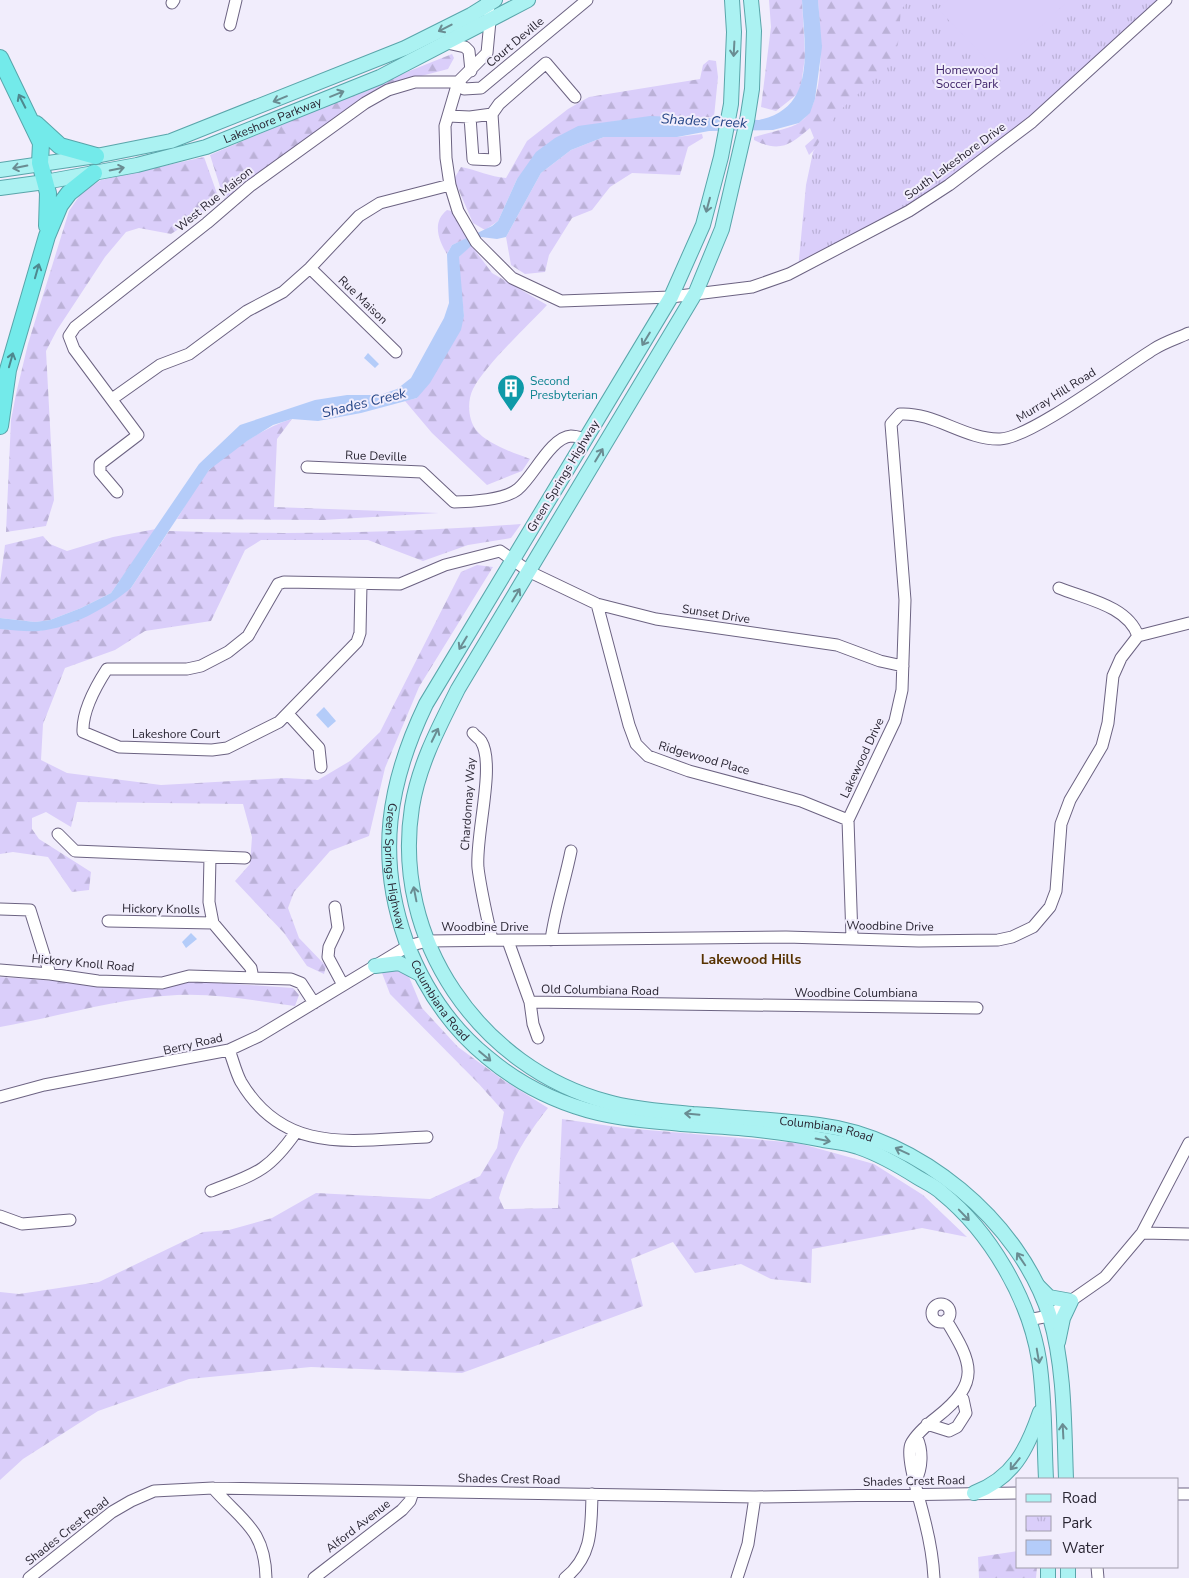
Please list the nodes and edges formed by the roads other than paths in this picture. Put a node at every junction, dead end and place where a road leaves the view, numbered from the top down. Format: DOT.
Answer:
graph roads {
  1 [pos="236,0"];
  2 [pos="528,0"];
  3 [pos="587,0"];
  4 [pos="732,0"];
  5 [pos="752,0"];
  6 [pos="1166,0"];
  7 [pos="490,1"];
  8 [pos="490,21"];
  9 [pos="230,24"];
  10 [pos="447,43"];
  11 [pos="0,58"];
  12 [pos="471,71"];
  13 [pos="458,82"];
  14 [pos="575,98"];
  15 [pos="492,114"];
  16 [pos="448,116"];
  17 [pos="470,116"];
  18 [pos="33,122"];
  19 [pos="96,156"];
  20 [pos="40,163"];
  21 [pos="0,170"];
  22 [pos="94,173"];
  23 [pos="45,182"];
  24 [pos="450,185"];
  25 [pos="0,188"];
  26 [pos="47,236"];
  27 [pos="310,268"];
  28 [pos="696,292"];
  29 [pos="671,297"];
  30 [pos="1189,333"];
  31 [pos="396,352"];
  32 [pos="112,399"];
  33 [pos="0,426"];
  34 [pos="586,439"];
  35 [pos="307,467"];
  36 [pos="117,492"];
  37 [pos="897,500"];
  38 [pos="512,559"];
  39 [pos="530,572"];
  40 [pos="361,584"];
  41 [pos="1059,588"];
  42 [pos="597,604"];
  43 [pos="1189,624"];
  44 [pos="1138,636"];
  45 [pos="903,666"];
  46 [pos="288,714"];
  47 [pos="473,733"];
  48 [pos="321,767"];
  49 [pos="848,820"];
  50 [pos="58,834"];
  51 [pos="571,851"];
  52 [pos="210,857"];
  53 [pos="245,858"];
  54 [pos="335,907"];
  55 [pos="0,909"];
  56 [pos="108,921"];
  57 [pos="213,923"];
  58 [pos="852,938"];
  59 [pos="492,940"];
  60 [pos="551,940"];
  61 [pos="427,941"];
  62 [pos="508,941"];
  63 [pos="408,946"];
  64 [pos="375,966"];
  65 [pos="0,970"];
  66 [pos="50,974"];
  67 [pos="420,974"];
  68 [pos="253,978"];
  69 [pos="343,984"];
  70 [pos="530,1002"];
  71 [pos="314,1003"];
  72 [pos="735,1006"];
  73 [pos="977,1008"];
  74 [pos="538,1038"];
  75 [pos="229,1050"];
  76 [pos="0,1097"];
  77 [pos="634,1114"];
  78 [pos="296,1132"];
  79 [pos="426,1137"];
  80 [pos="1189,1144"];
  81 [pos="211,1191"];
  82 [pos="0,1216"];
  83 [pos="70,1220"];
  84 [pos="1142,1233"];
  85 [pos="1189,1234"];
  86 [pos="1036,1284"];
  87 [pos="1071,1301"];
  88 [pos="1049,1316"];
  89 [pos="946,1320"];
  90 [pos="1028,1320"];
  91 [pos="1057,1348"];
  92 [pos="960,1396"];
  93 [pos="1043,1404"];
  94 [pos="928,1424"];
  95 [pos="1046,1478"];
  96 [pos="1066,1478"];
  97 [pos="213,1488"];
  98 [pos="413,1492"];
  99 [pos="974,1493"];
  100 [pos="1016,1493"];
  101 [pos="592,1494"];
  102 [pos="917,1495"];
  103 [pos="755,1497"];
  104 [pos="29,1578"];
  105 [pos="266,1578"];
  106 [pos="314,1578"];
  107 [pos="565,1578"];
  108 [pos="737,1578"];
  109 [pos="934,1578"];
  1 -- 9 [label="street"];
  2 -- 8 [label="main road, Lakeshore Parkway"];
  3 -- 13 [label="street, Court Deville"];
  4 -- 29 [label="main road, Green Springs Highway, one-way"];
  5 -- 28 [label="main road, Green Springs Highway"];
  6 -- 28 [label="street, South Lakeshore Drive"];
  7 -- 8 [label="street"];
  7 -- 19 [label="main road, Lakeshore Parkway, one-way"];
  8 -- 10 [label="main road, Lakeshore Parkway"];
  8 -- 12 [label="street"];
  10 -- 12 [label="street"];
  22 -- 10 [label="main road, Lakeshore Parkway, one-way"];
  18 -- 11 [label="highway, one-way"];
  12 -- 13 [label="street"];
  13 -- 16 [label="street, South Lakeshore Drive"];
  13 -- 32 [label="street, West Rue Maison"];
  14 -- 15 [label="street"];
  15 -- 17 [label="street"];
  15 -- 17 [label="street"];
  16 -- 17 [label="street"];
  16 -- 24 [label="street, South Lakeshore Drive"];
  18 -- 19 [label="highway"];
  18 -- 20 [label="highway"];
  19 -- 20 [label="main road, Lakeshore Parkway"];
  20 -- 21 [label="main road, Lakeshore Parkway, one-way"];
  20 -- 23 [label="highway"];
  22 -- 23 [label="main road, Lakeshore Parkway"];
  22 -- 26 [label="highway"];
  23 -- 25 [label="main road, Lakeshore Parkway"];
  23 -- 26 [label="highway"];
  24 -- 27 [label="street"];
  24 -- 29 [label="street, South Lakeshore Drive"];
  33 -- 26 [label="highway, one-way"];
  27 -- 31 [label="street, Rue Maison"];
  27 -- 32 [label="street"];
  28 -- 29 [label="street, South Lakeshore Drive"];
  39 -- 28 [label="main road, Green Springs Highway, one-way"];
  29 -- 34 [label="main road, Green Springs Highway, one-way"];
  30 -- 37 [label="street, Murray Hill Road"];
  32 -- 36 [label="street, West Rue Maison"];
  34 -- 35 [label="street, Rue Deville"];
  34 -- 38 [label="main road, Green Springs Highway"];
  37 -- 45 [label="street, Lakewood Drive"];
  38 -- 39 [label="street, Lakeshore Court"];
  38 -- 40 [label="street, Lakeshore Court"];
  38 -- 63 [label="main road, Green Springs Highway, one-way"];
  39 -- 42 [label="street, Sunset Drive"];
  61 -- 39 [label="main road, Green Springs Highway, one-way"];
  40 -- 46 [label="street"];
  40 -- 46 [label="street, Lakeshore Court"];
  41 -- 44 [label="street"];
  42 -- 45 [label="street, Sunset Drive"];
  42 -- 49 [label="street, Ridgewood Place"];
  43 -- 44 [label="street"];
  44 -- 58 [label="street, Woodbine Drive"];
  45 -- 49 [label="street, Lakewood Drive"];
  46 -- 48 [label="street"];
  47 -- 59 [label="street, Chardonnay Way"];
  49 -- 58 [label="street, Lakewood Drive"];
  50 -- 52 [label="street"];
  51 -- 60 [label="street"];
  52 -- 53 [label="street"];
  52 -- 57 [label="street, Hickory Knolls"];
  54 -- 69 [label="street"];
  55 -- 66 [label="street"];
  56 -- 57 [label="street, Hickory Knolls"];
  57 -- 68 [label="street, Hickory Knolls"];
  58 -- 60 [label="street, Woodbine Drive"];
  59 -- 61 [label="street, Woodbine Drive"];
  59 -- 62 [label="street, Woodbine Drive"];
  60 -- 62 [label="street, Woodbine Drive"];
  61 -- 63 [label="street, Berry Road"];
  61 -- 77 [label="main road, Columbiana Road"];
  62 -- 70 [label="street, Old Columbiana Road"];
  63 -- 64 [label="street, Berry Road"];
  63 -- 67 [label="main road, Columbiana Road"];
  64 -- 67 [label="main road"];
  64 -- 69 [label="street, Berry Road"];
  65 -- 66 [label="street, Hickory Knoll Road"];
  66 -- 68 [label="street, Hickory Knoll Road"];
  67 -- 77 [label="main road, Columbiana Road, one-way"];
  68 -- 71 [label="street"];
  69 -- 71 [label="street, Berry Road"];
  70 -- 72 [label="street, Old Columbiana Road"];
  70 -- 74 [label="street"];
  71 -- 75 [label="street, Berry Road"];
  72 -- 73 [label="street, Woodbine Columbiana"];
  75 -- 76 [label="street, Berry Road"];
  75 -- 78 [label="street"];
  86 -- 77 [label="main road, Columbiana Road, one-way"];
  77 -- 90 [label="main road, Columbiana Road, one-way"];
  78 -- 79 [label="street"];
  78 -- 81 [label="street"];
  80 -- 84 [label="street"];
  82 -- 83 [label="street"];
  84 -- 85 [label="street"];
  84 -- 87 [label="street"];
  86 -- 87 [label="main road"];
  86 -- 88 [label="main road, Columbiana Road"];
  87 -- 88 [label="street"];
  87 -- 91 [label="main road"];
  88 -- 90 [label="street"];
  88 -- 91 [label="main road, Columbiana Road"];
  89 -- 92 [label="street"];
  90 -- 93 [label="main road, Columbiana Road, one-way"];
  96 -- 91 [label="main road, Columbiana Road, one-way"];
  92 -- 94 [label="street"];
  92 -- 94 [label="street"];
  93 -- 95 [label="main road, Columbiana Road"];
  93 -- 99 [label="main road, one-way"];
  94 -- 102 [label="street"];
  97 -- 98 [label="street, Shades Crest Road"];
  97 -- 104 [label="street, Shades Crest Road"];
  97 -- 105 [label="street"];
  98 -- 101 [label="street, Shades Crest Road"];
  98 -- 106 [label="street, Alford Avenue"];
  99 -- 100 [label="street, Shades Crest Road"];
  99 -- 102 [label="street, Shades Crest Road"];
  101 -- 103 [label="street, Shades Crest Road"];
  101 -- 107 [label="street"];
  102 -- 103 [label="street, Shades Crest Road"];
  102 -- 109 [label="street"];
  103 -- 108 [label="street"];
}
